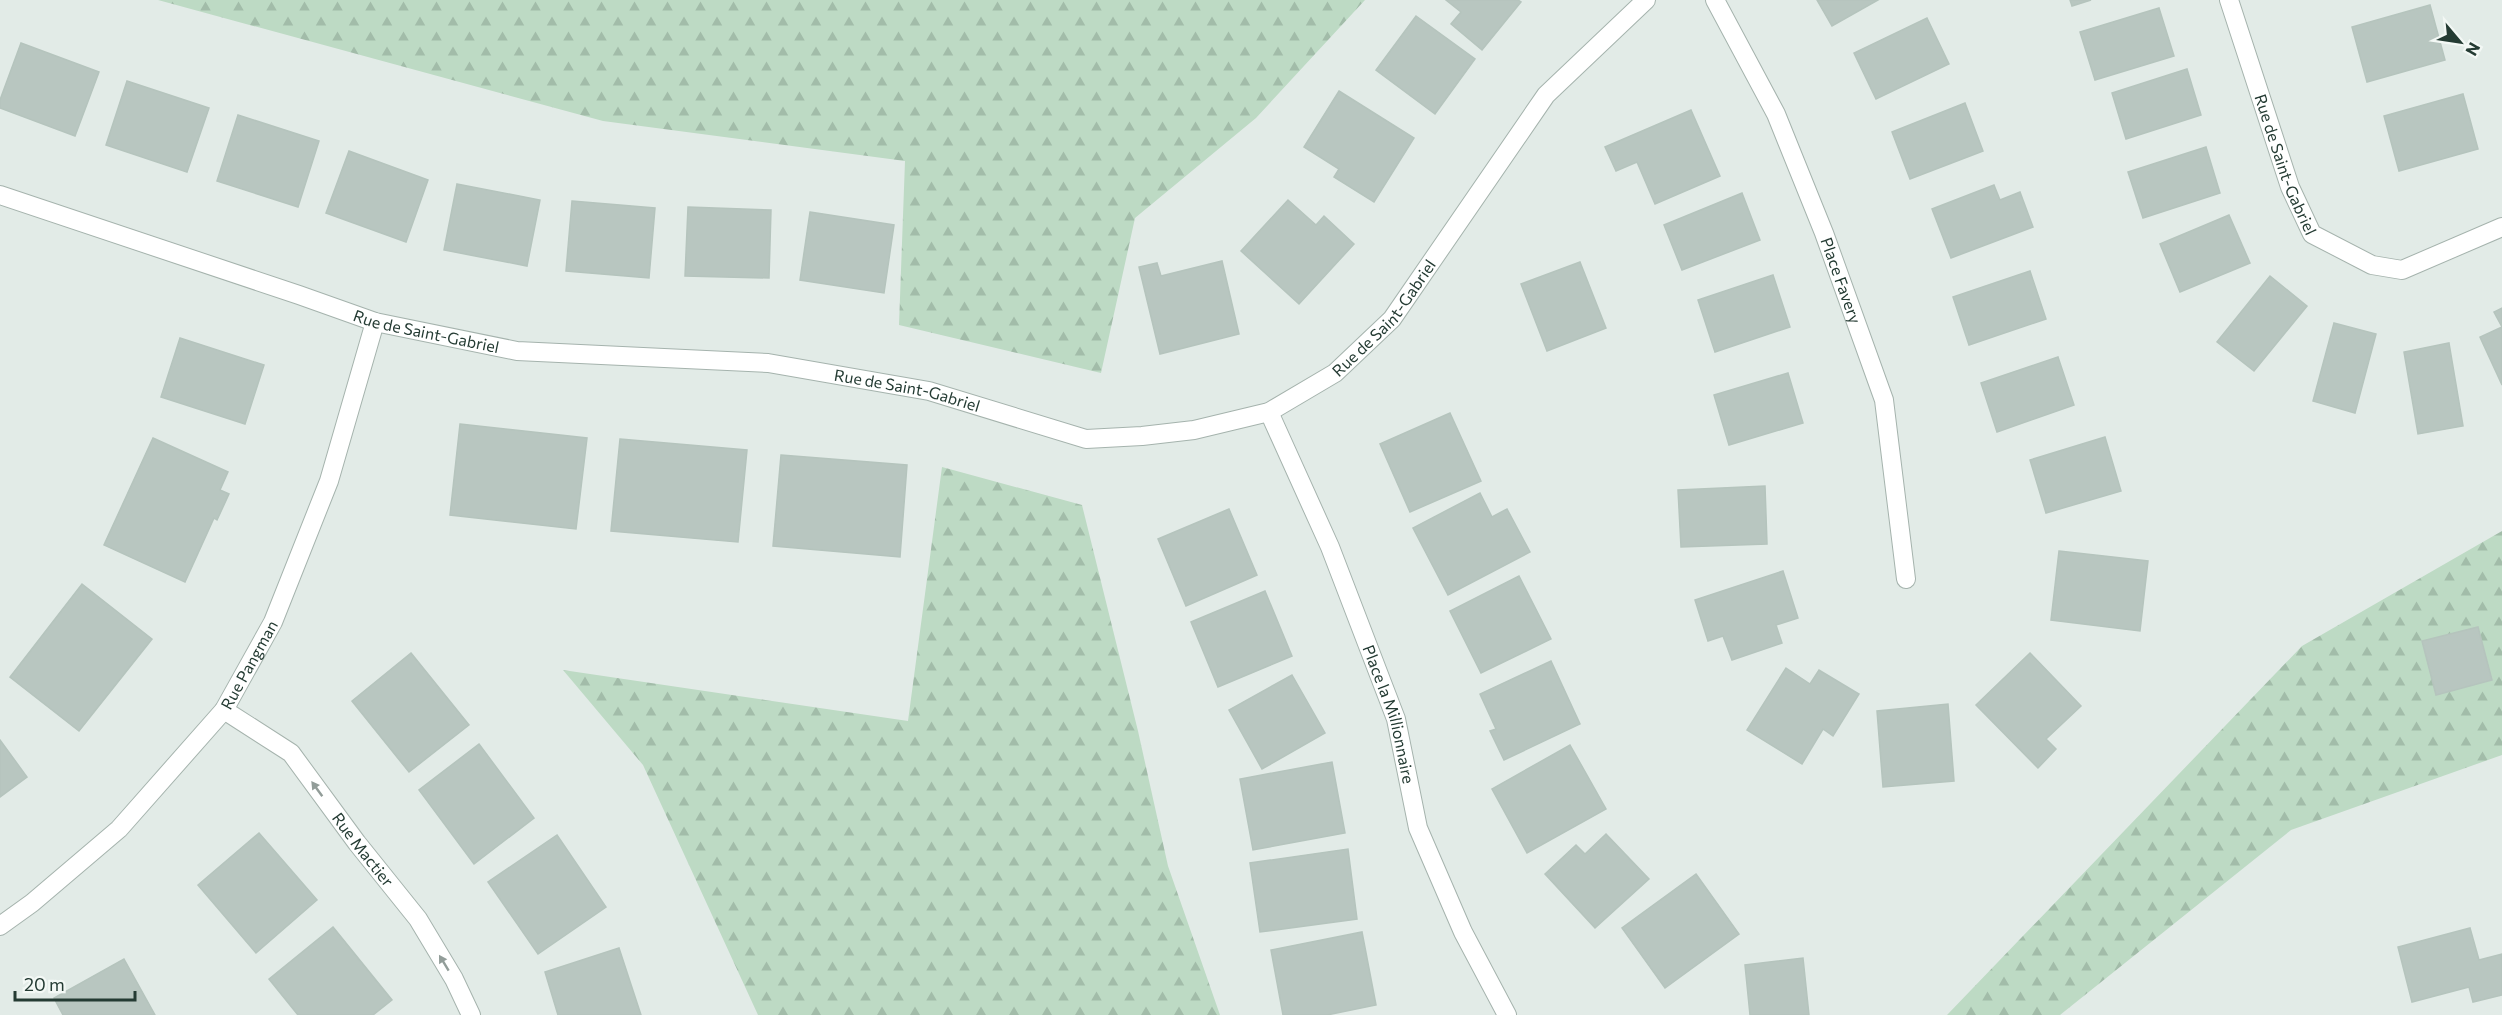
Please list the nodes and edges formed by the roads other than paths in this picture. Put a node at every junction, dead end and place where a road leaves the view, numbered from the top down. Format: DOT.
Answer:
graph roads {
  1 [pos="1646,0"];
  2 [pos="1714,0"];
  3 [pos="2229,0"];
  4 [pos="0,195"];
  5 [pos="2502,227"];
  6 [pos="375,322"];
  7 [pos="1269,412"];
  8 [pos="1906,579"];
  9 [pos="224,710"];
  10 [pos="0,926"];
  11 [pos="471,1015"];
  12 [pos="1507,1015"];
  1 -- 7 [label="street, Rue de Saint-Gabriel"];
  2 -- 8 [label="street, Place Favery"];
  3 -- 5 [label="street, Rue de Saint-Gabriel"];
  4 -- 6 [label="street, Rue de Saint-Gabriel"];
  6 -- 7 [label="street, Rue de Saint-Gabriel"];
  6 -- 9 [label="street, Rue Pangman"];
  7 -- 12 [label="street, Place la Millionnaire"];
  9 -- 10 [label="street, Rue Pangman"];
  11 -- 9 [label="street, Rue Mactier, one-way"];
}
